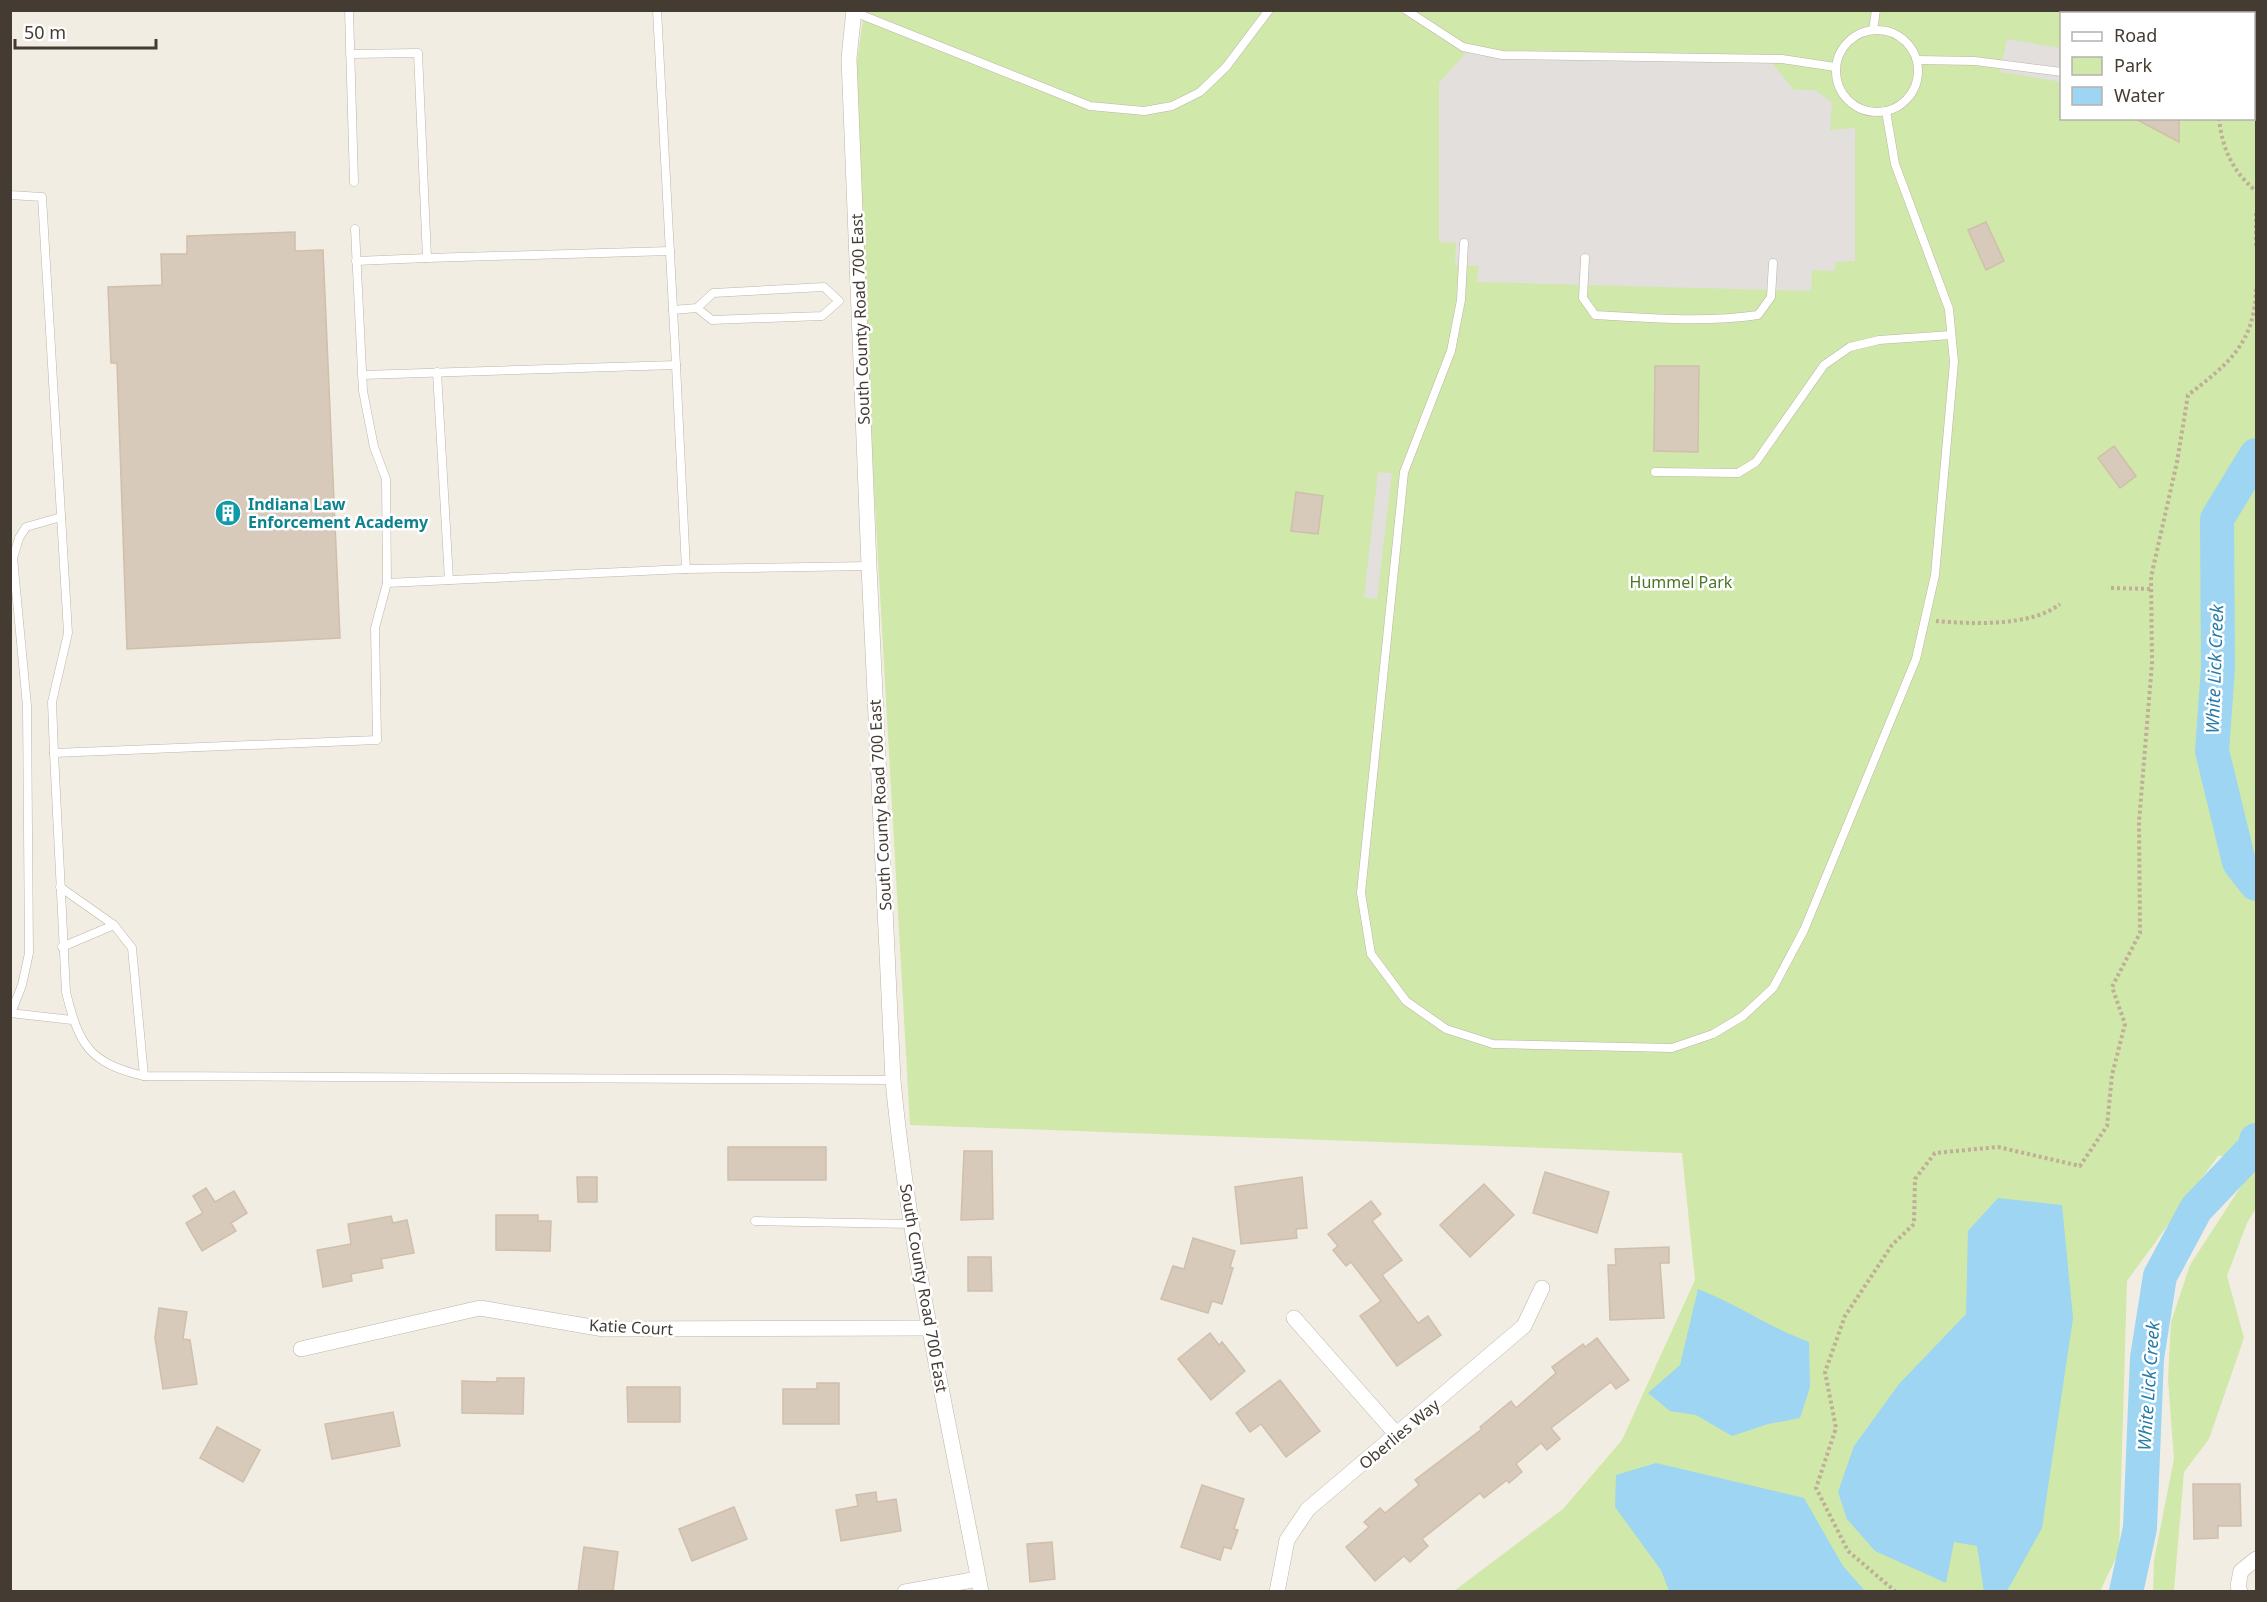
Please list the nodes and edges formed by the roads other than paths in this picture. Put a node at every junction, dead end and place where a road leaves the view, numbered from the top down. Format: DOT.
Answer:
graph roads {
  1 [pos="349,10"];
  2 [pos="657,10"];
  3 [pos="1269,10"];
  4 [pos="1406,10"];
  5 [pos="1876,10"];
  6 [pos="853,11"];
  7 [pos="1873,30"];
  8 [pos="350,54"];
  9 [pos="1917,60"];
  10 [pos="1835,67"];
  11 [pos="2060,72"];
  12 [pos="1886,111"];
  13 [pos="354,182"];
  14 [pos="10,195"];
  15 [pos="355,229"];
  16 [pos="1464,243"];
  17 [pos="670,251"];
  18 [pos="427,258"];
  19 [pos="1586,258"];
  20 [pos="356,261"];
  21 [pos="1773,263"];
  22 [pos="859,301"];
  23 [pos="839,302"];
  24 [pos="697,308"];
  25 [pos="673,310"];
  26 [pos="1951,335"];
  27 [pos="676,365"];
  28 [pos="437,372"];
  29 [pos="362,375"];
  30 [pos="1655,472"];
  31 [pos="61,517"];
  32 [pos="869,566"];
  33 [pos="686,569"];
  34 [pos="449,580"];
  35 [pos="387,583"];
  36 [pos="54,753"];
  37 [pos="60,887"];
  38 [pos="114,926"];
  39 [pos="62,948"];
  40 [pos="11,1013"];
  41 [pos="72,1020"];
  42 [pos="144,1076"];
  43 [pos="893,1080"];
  44 [pos="755,1221"];
  45 [pos="911,1224"];
  46 [pos="1542,1288"];
  47 [pos="1294,1318"];
  48 [pos="930,1328"];
  49 [pos="302,1349"];
  50 [pos="1398,1436"];
  51 [pos="2256,1559"];
  52 [pos="980,1585"];
  53 [pos="905,1592"];
  54 [pos="1277,1592"];
  55 [pos="2240,1592"];
  1 -- 8 [label="lane"];
  2 -- 17 [label="lane"];
  3 -- 6 [label="lane"];
  4 -- 10 [label="lane"];
  5 -- 7 [label="lane"];
  6 -- 22 [label="street, South County Road 700 East"];
  7 -- 9 [label="lane"];
  7 -- 10 [label="lane"];
  8 -- 13 [label="lane"];
  8 -- 18 [label="lane"];
  9 -- 11 [label="lane"];
  9 -- 12 [label="lane"];
  10 -- 12 [label="lane"];
  12 -- 26 [label="lane"];
  14 -- 31 [label="lane"];
  15 -- 20 [label="lane"];
  16 -- 26 [label="lane"];
  17 -- 18 [label="lane"];
  17 -- 25 [label="lane"];
  18 -- 20 [label="lane"];
  19 -- 21 [label="lane"];
  20 -- 29 [label="lane"];
  22 -- 23 [label="lane"];
  22 -- 32 [label="street, South County Road 700 East"];
  23 -- 24 [label="lane"];
  23 -- 24 [label="lane"];
  24 -- 25 [label="lane"];
  25 -- 27 [label="lane"];
  26 -- 30 [label="lane"];
  27 -- 28 [label="lane"];
  27 -- 33 [label="lane"];
  28 -- 29 [label="lane"];
  28 -- 34 [label="lane"];
  29 -- 35 [label="lane"];
  31 -- 36 [label="lane"];
  31 -- 40 [label="lane"];
  32 -- 33 [label="lane"];
  32 -- 43 [label="street, South County Road 700 East"];
  33 -- 34 [label="lane"];
  34 -- 35 [label="lane"];
  35 -- 36 [label="lane"];
  36 -- 37 [label="lane"];
  37 -- 38 [label="lane"];
  37 -- 39 [label="lane"];
  38 -- 39 [label="lane"];
  38 -- 42 [label="lane"];
  39 -- 41 [label="lane"];
  40 -- 41 [label="lane"];
  41 -- 42 [label="lane"];
  42 -- 43 [label="lane"];
  43 -- 45 [label="street, South County Road 700 East"];
  44 -- 45 [label="lane"];
  45 -- 48 [label="street, South County Road 700 East"];
  46 -- 50 [label="street, Oberlies Way"];
  47 -- 50 [label="street"];
  48 -- 49 [label="street, Katie Court"];
  48 -- 52 [label="street, South County Road 700 East"];
  50 -- 54 [label="street, Oberlies Way"];
  51 -- 55 [label="street"];
  52 -- 53 [label="street"];
}
